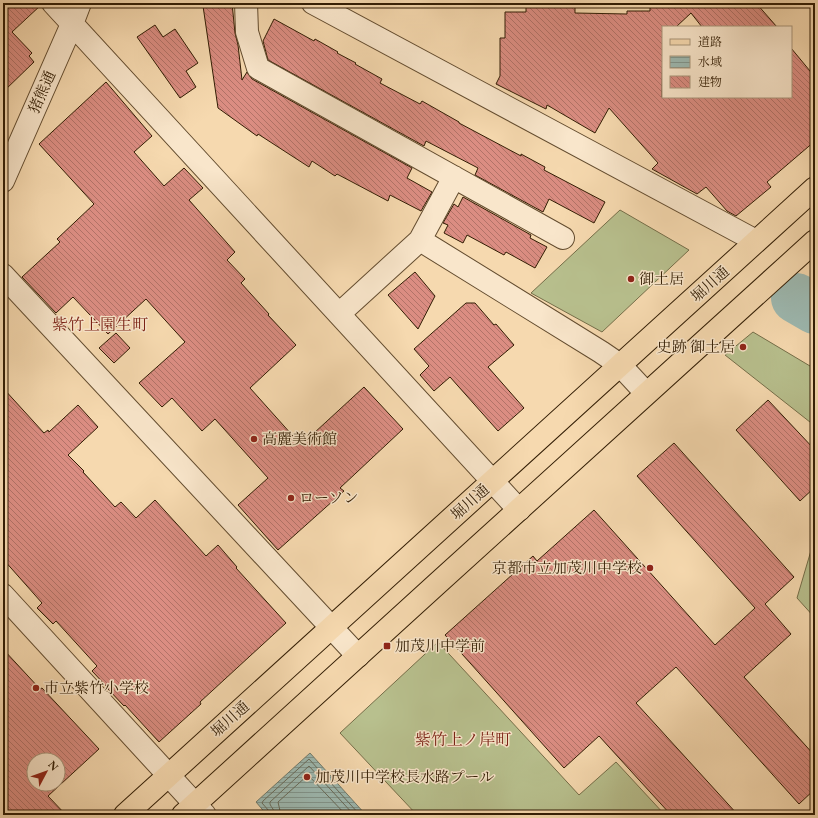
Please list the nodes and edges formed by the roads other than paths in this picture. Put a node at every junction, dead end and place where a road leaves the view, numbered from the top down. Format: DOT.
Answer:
graph roads {
  1 [pos="53,3"];
  2 [pos="80,3"];
  3 [pos="246,3"];
  4 [pos="313,3"];
  5 [pos="72,24"];
  6 [pos="454,177"];
  7 [pos="3,181"];
  8 [pos="815,188"];
  9 [pos="563,238"];
  10 [pos="420,240"];
  11 [pos="756,241"];
  12 [pos="815,241"];
  13 [pos="3,275"];
  14 [pos="339,314"];
  15 [pos="620,365"];
  16 [pos="646,393"];
  17 [pos="493,481"];
  18 [pos="519,510"];
  19 [pos="3,595"];
  20 [pos="331,627"];
  21 [pos="358,656"];
  22 [pos="169,775"];
  23 [pos="194,811"];
  24 [pos="125,815"];
  1 -- 5 [label="street"];
  2 -- 5 [label="street, 猪熊通"];
  3 -- 6 [label="street"];
  4 -- 11 [label="street"];
  5 -- 7 [label="street, 猪熊通"];
  5 -- 14 [label="street"];
  6 -- 9 [label="street"];
  6 -- 10 [label="street"];
  8 -- 11 [label="main road, 堀川通"];
  10 -- 14 [label="street"];
  10 -- 15 [label="street"];
  11 -- 15 [label="main road, 堀川通"];
  12 -- 16 [label="main road"];
  13 -- 20 [label="street"];
  14 -- 17 [label="street"];
  15 -- 16 [label="street"];
  15 -- 17 [label="main road, 堀川通"];
  16 -- 18 [label="main road"];
  17 -- 18 [label="street"];
  17 -- 20 [label="main road, 堀川通"];
  18 -- 21 [label="main road"];
  19 -- 22 [label="street"];
  20 -- 21 [label="street"];
  20 -- 22 [label="main road, 堀川通"];
  21 -- 23 [label="main road"];
  22 -- 23 [label="street"];
  22 -- 24 [label="main road, 堀川通"];
}
